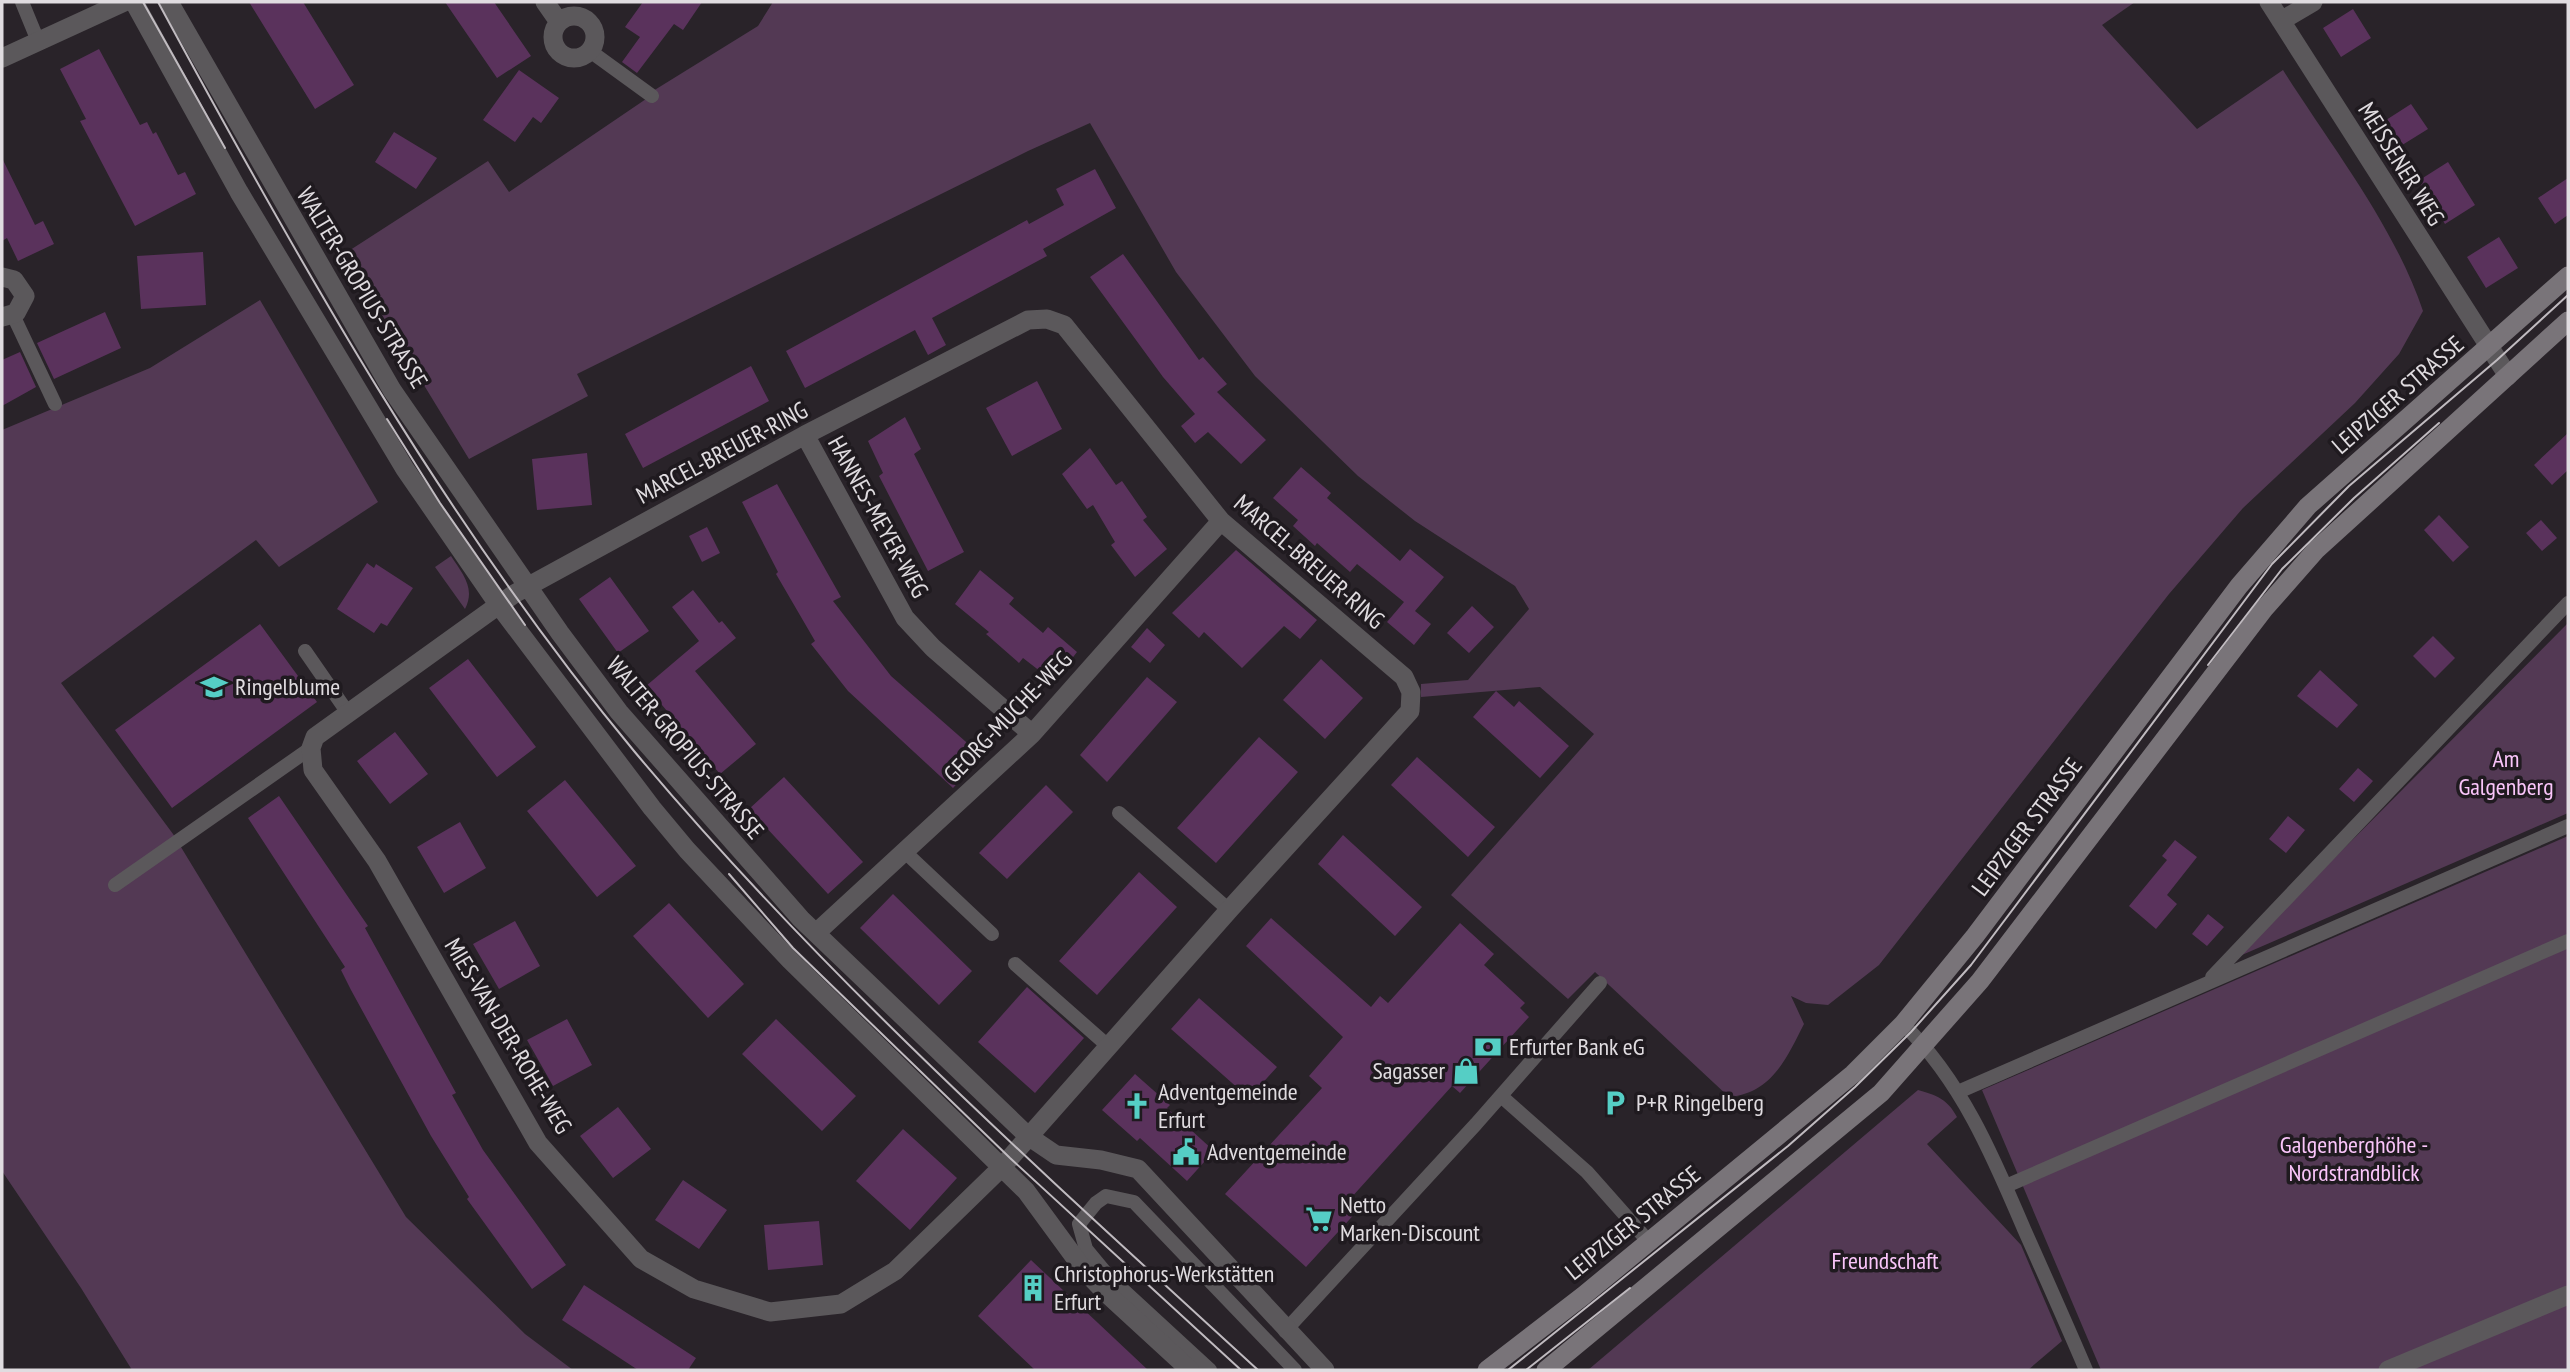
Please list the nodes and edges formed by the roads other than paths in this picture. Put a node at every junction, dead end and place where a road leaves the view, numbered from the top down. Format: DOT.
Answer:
graph roads {
  1 [pos="22,2"];
  2 [pos="124,2"];
  3 [pos="134,2"];
  4 [pos="169,2"];
  5 [pos="545,2"];
  6 [pos="2313,2"];
  7 [pos="2272,7"];
  8 [pos="559,22"];
  9 [pos="38,41"];
  10 [pos="590,51"];
  11 [pos="2,58"];
  12 [pos="652,96"];
  13 [pos="2568,276"];
  14 [pos="2,278"];
  15 [pos="7,316"];
  16 [pos="2568,321"];
  17 [pos="2490,348"];
  18 [pos="2508,376"];
  19 [pos="55,404"];
  20 [pos="805,435"];
  21 [pos="1220,521"];
  22 [pos="514,594"];
  23 [pos="2568,603"];
  24 [pos="305,651"];
  25 [pos="348,713"];
  26 [pos="1032,734"];
  27 [pos="311,748"];
  28 [pos="1119,813"];
  29 [pos="2568,826"];
  30 [pos="905,852"];
  31 [pos="115,885"];
  32 [pos="1229,910"];
  33 [pos="816,933"];
  34 [pos="992,934"];
  35 [pos="2568,941"];
  36 [pos="1016,964"];
  37 [pos="2208,981"];
  38 [pos="1600,983"];
  39 [pos="1903,1024"];
  40 [pos="1108,1046"];
  41 [pos="1923,1046"];
  42 [pos="1958,1092"];
  43 [pos="1501,1096"];
  44 [pos="1028,1136"];
  45 [pos="1002,1167"];
  46 [pos="2006,1186"];
  47 [pos="1649,1242"];
  48 [pos="2568,1294"];
  49 [pos="1285,1331"];
  50 [pos="1190,1370"];
  51 [pos="1210,1370"];
  52 [pos="1295,1370"];
  53 [pos="1325,1370"];
  54 [pos="1487,1370"];
  55 [pos="1546,1370"];
  56 [pos="2086,1370"];
  57 [pos="2388,1370"];
  1 -- 9 [label="lane"];
  2 -- 9 [label="street"];
  3 -- 22 [label="street, WALTER-GROPIUS-STRASSE"];
  4 -- 22 [label="street, WALTER-GROPIUS-STRASSE"];
  5 -- 8 [label="street"];
  6 -- 7 [label="street"];
  7 -- 17 [label="street, MEISSENER WEG"];
  8 -- 10 [label="street"];
  8 -- 10 [label="street"];
  9 -- 11 [label="street"];
  10 -- 12 [label="lane"];
  13 -- 17 [label="main road, LEIPZIGER STRASSE"];
  14 -- 15 [label="street"];
  15 -- 19 [label="lane"];
  16 -- 18 [label="main road"];
  17 -- 18 [label="street, MEISSENER WEG"];
  17 -- 39 [label="main road, LEIPZIGER STRASSE"];
  18 -- 41 [label="main road"];
  20 -- 21 [label="street, MARCEL-BREUER-RING"];
  20 -- 22 [label="street, MARCEL-BREUER-RING"];
  20 -- 26 [label="street, HANNES-MEYER-WEG"];
  21 -- 26 [label="street, GEORG-MUCHE-WEG"];
  21 -- 32 [label="street, MARCEL-BREUER-RING"];
  22 -- 25 [label="street"];
  22 -- 33 [label="street, WALTER-GROPIUS-STRASSE"];
  22 -- 45 [label="street, WALTER-GROPIUS-STRASSE"];
  23 -- 37 [label="lane"];
  24 -- 25 [label="lane"];
  25 -- 27 [label="street"];
  26 -- 30 [label="street, GEORG-MUCHE-WEG"];
  27 -- 31 [label="lane"];
  27 -- 45 [label="street, MIES-VAN-DER-ROHE-WEG"];
  28 -- 32 [label="lane"];
  29 -- 37 [label="lane"];
  30 -- 33 [label="street, GEORG-MUCHE-WEG"];
  30 -- 34 [label="lane"];
  32 -- 40 [label="street, MARCEL-BREUER-RING"];
  33 -- 44 [label="street, WALTER-GROPIUS-STRASSE"];
  35 -- 46 [label="lane"];
  36 -- 40 [label="lane"];
  37 -- 42 [label="lane"];
  38 -- 43 [label="lane"];
  39 -- 41 [label="lane"];
  39 -- 47 [label="main road, LEIPZIGER STRASSE"];
  40 -- 44 [label="street, MARCEL-BREUER-RING"];
  41 -- 42 [label="lane"];
  41 -- 55 [label="main road"];
  42 -- 46 [label="lane"];
  43 -- 47 [label="lane"];
  43 -- 49 [label="lane"];
  44 -- 45 [label="street, MARCEL-BREUER-RING"];
  44 -- 49 [label="street, WALTER-GROPIUS-STRASSE"];
  45 -- 50 [label="street, WALTER-GROPIUS-STRASSE"];
  46 -- 56 [label="lane"];
  47 -- 54 [label="main road, LEIPZIGER STRASSE"];
  48 -- 57 [label="street"];
  49 -- 53 [label="street, WALTER-GROPIUS-STRASSE"];
  51 -- 52 [label="lane"];
}
